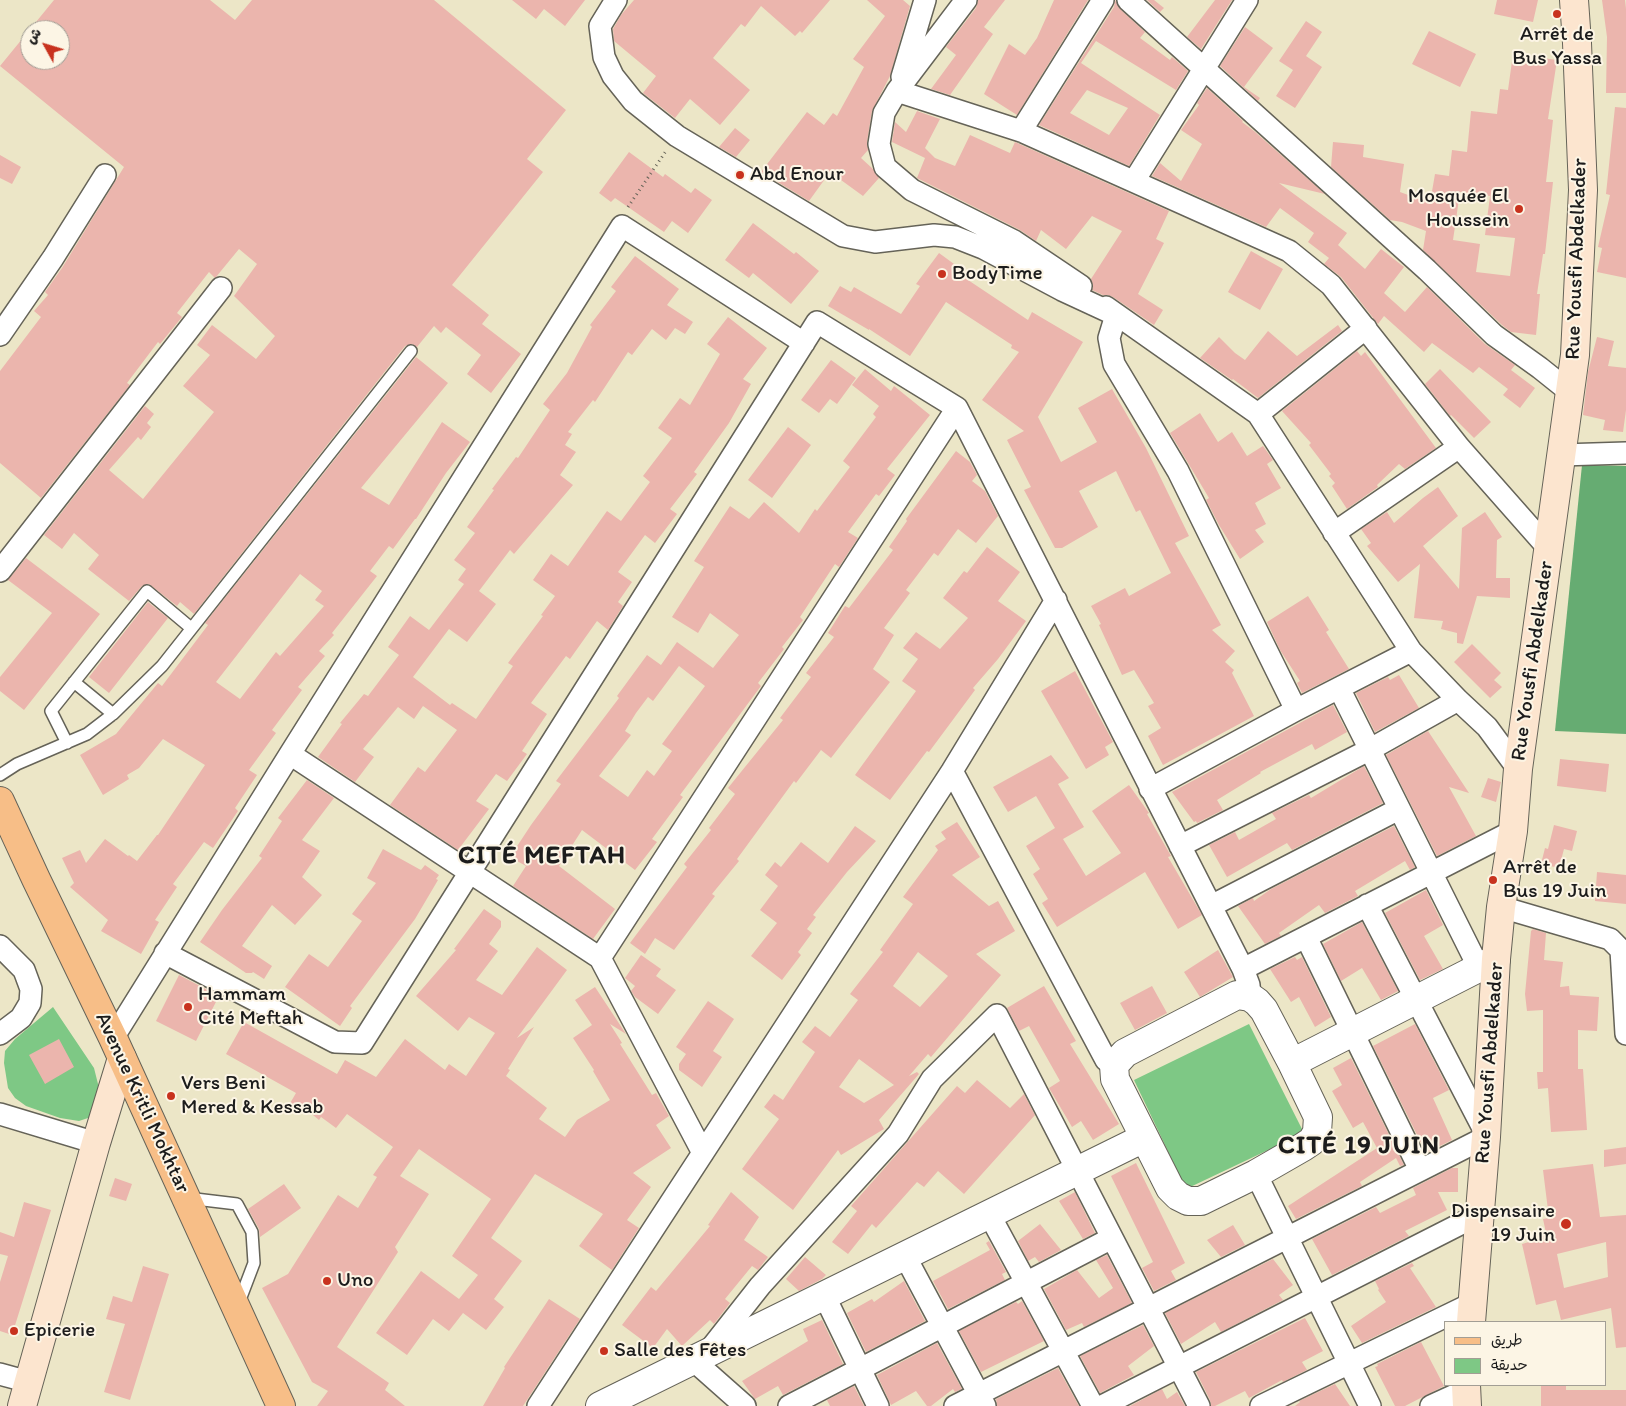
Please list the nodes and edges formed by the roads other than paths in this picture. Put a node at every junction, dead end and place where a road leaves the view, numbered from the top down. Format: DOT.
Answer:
graph roads {
  1 [pos="616,0"];
  2 [pos="924,0"];
  3 [pos="966,0"];
  4 [pos="1103,0"];
  5 [pos="1128,0"];
  6 [pos="1247,0"];
  7 [pos="1574,0"];
  8 [pos="1204,68"];
  9 [pos="898,91"];
  10 [pos="1021,131"];
  11 [pos="106,175"];
  12 [pos="1134,181"];
  13 [pos="221,288"];
  14 [pos="1116,315"];
  15 [pos="1366,328"];
  16 [pos="0,336"];
  17 [pos="804,343"];
  18 [pos="411,351"];
  19 [pos="1570,392"];
  20 [pos="957,408"];
  21 [pos="1258,414"];
  22 [pos="1459,447"];
  23 [pos="1626,453"];
  24 [pos="1561,455"];
  25 [pos="1334,533"];
  26 [pos="1549,548"];
  27 [pos="0,571"];
  28 [pos="1056,600"];
  29 [pos="192,628"];
  30 [pos="1411,651"];
  31 [pos="74,682"];
  32 [pos="1339,688"];
  33 [pos="1458,700"];
  34 [pos="1296,710"];
  35 [pos="113,714"];
  36 [pos="67,743"];
  37 [pos="1369,750"];
  38 [pos="290,754"];
  39 [pos="1518,769"];
  40 [pos="952,771"];
  41 [pos="0,775"];
  42 [pos="1150,789"];
  43 [pos="0,801"];
  44 [pos="1399,809"];
  45 [pos="1513,831"];
  46 [pos="1180,846"];
  47 [pos="470,872"];
  48 [pos="1431,873"];
  49 [pos="1211,906"];
  50 [pos="1367,906"];
  51 [pos="1501,908"];
  52 [pos="1306,937"];
  53 [pos="0,946"];
  54 [pos="165,953"];
  55 [pos="600,958"];
  56 [pos="1488,964"];
  57 [pos="1243,969"];
  58 [pos="1250,997"];
  59 [pos="1416,1000"];
  60 [pos="1353,1032"];
  61 [pos="0,1034"];
  62 [pos="1626,1034"];
  63 [pos="118,1048"];
  64 [pos="1292,1063"];
  65 [pos="1114,1065"];
  66 [pos="0,1114"];
  67 [pos="1485,1134"];
  68 [pos="1144,1138"];
  69 [pos="96,1143"];
  70 [pos="703,1153"];
  71 [pos="1420,1170"];
  72 [pos="1077,1171"];
  73 [pos="1256,1174"];
  74 [pos="187,1198"];
  75 [pos="989,1214"];
  76 [pos="1480,1214"];
  77 [pos="1112,1238"];
  78 [pos="1287,1238"];
  79 [pos="905,1256"];
  80 [pos="1027,1283"];
  81 [pos="824,1295"];
  82 [pos="1316,1297"];
  83 [pos="1148,1308"];
  84 [pos="237,1309"];
  85 [pos="1472,1313"];
  86 [pos="1452,1321"];
  87 [pos="1444,1324"];
  88 [pos="942,1326"];
  89 [pos="1064,1351"];
  90 [pos="700,1357"];
  91 [pos="1349,1363"];
  92 [pos="1179,1367"];
  93 [pos="860,1369"];
  94 [pos="0,1374"];
  95 [pos="26,1394"];
  96 [pos="1466,1394"];
  97 [pos="633,1397"];
  98 [pos="273,1399"];
  99 [pos="982,1400"];
  100 [pos="538,1406"];
  101 [pos="600,1406"];
  102 [pos="745,1406"];
  103 [pos="789,1406"];
  104 [pos="878,1406"];
  105 [pos="955,1406"];
  106 [pos="1094,1406"];
  107 [pos="1102,1406"];
  108 [pos="1199,1406"];
  109 [pos="1261,1406"];
  110 [pos="1370,1406"];
  111 [pos="1431,1406"];
  1 -- 14 [label="street"];
  2 -- 9 [label="street"];
  3 -- 9 [label="street"];
  4 -- 10 [label="street"];
  5 -- 8 [label="street"];
  6 -- 8 [label="street"];
  7 -- 19 [label="main road, Rue Yousfi Abdelkader"];
  8 -- 12 [label="street"];
  8 -- 19 [label="street"];
  9 -- 10 [label="street"];
  9 -- 14 [label="street"];
  10 -- 12 [label="street"];
  11 -- 16 [label="street"];
  12 -- 15 [label="street"];
  13 -- 27 [label="street"];
  14 -- 21 [label="street"];
  14 -- 34 [label="street"];
  15 -- 21 [label="street"];
  15 -- 22 [label="street"];
  17 -- 20 [label="street"];
  17 -- 38 [label="street"];
  17 -- 47 [label="street"];
  18 -- 29 [label="lane"];
  19 -- 24 [label="main road, Rue Yousfi Abdelkader"];
  20 -- 28 [label="street"];
  20 -- 55 [label="street"];
  21 -- 25 [label="street"];
  22 -- 25 [label="street"];
  22 -- 26 [label="street"];
  23 -- 24 [label="street"];
  24 -- 26 [label="main road, Rue Yousfi Abdelkader"];
  25 -- 30 [label="street"];
  26 -- 39 [label="main road, Rue Yousfi Abdelkader"];
  28 -- 40 [label="street"];
  28 -- 42 [label="street"];
  29 -- 31 [label="lane"];
  29 -- 35 [label="lane"];
  30 -- 32 [label="street"];
  30 -- 33 [label="street"];
  31 -- 35 [label="lane"];
  31 -- 36 [label="lane"];
  32 -- 34 [label="street"];
  32 -- 37 [label="street"];
  33 -- 37 [label="street"];
  33 -- 39 [label="street"];
  34 -- 42 [label="street"];
  35 -- 36 [label="lane"];
  36 -- 41 [label="lane"];
  37 -- 44 [label="street"];
  37 -- 46 [label="street"];
  38 -- 47 [label="street"];
  38 -- 54 [label="street"];
  39 -- 45 [label="main road, Rue Yousfi Abdelkader"];
  40 -- 65 [label="street"];
  40 -- 70 [label="street"];
  42 -- 46 [label="street"];
  43 -- 63 [label="main road, Avenue Kritli Mokhtar"];
  44 -- 48 [label="street"];
  44 -- 49 [label="street"];
  45 -- 48 [label="street"];
  45 -- 51 [label="main road, Rue Yousfi Abdelkader"];
  46 -- 49 [label="street"];
  47 -- 54 [label="street"];
  47 -- 55 [label="street"];
  48 -- 50 [label="street"];
  48 -- 56 [label="street"];
  49 -- 57 [label="street"];
  50 -- 52 [label="street"];
  50 -- 59 [label="street"];
  51 -- 56 [label="main road, Rue Yousfi Abdelkader"];
  51 -- 62 [label="street"];
  52 -- 57 [label="street"];
  52 -- 60 [label="street"];
  53 -- 61 [label="street"];
  54 -- 63 [label="street"];
  55 -- 70 [label="street"];
  56 -- 59 [label="street"];
  56 -- 67 [label="main road, Rue Yousfi Abdelkader"];
  57 -- 58 [label="street"];
  58 -- 64 [label="street"];
  58 -- 65 [label="street"];
  59 -- 60 [label="street"];
  59 -- 67 [label="street"];
  60 -- 64 [label="street"];
  60 -- 71 [label="street"];
  63 -- 69 [label="main road"];
  63 -- 74 [label="main road, Avenue Kritli Mokhtar"];
  64 -- 73 [label="street"];
  65 -- 68 [label="street"];
  66 -- 69 [label="street"];
  67 -- 71 [label="street"];
  67 -- 76 [label="main road, Rue Yousfi Abdelkader"];
  68 -- 72 [label="street"];
  68 -- 73 [label="street"];
  69 -- 95 [label="main road"];
  70 -- 100 [label="street"];
  71 -- 78 [label="street"];
  72 -- 75 [label="street"];
  72 -- 77 [label="street"];
  72 -- 90 [label="street"];
  73 -- 78 [label="street"];
  74 -- 84 [label="main road, Avenue Kritli Mokhtar"];
  74 -- 84 [label="lane"];
  75 -- 79 [label="street"];
  75 -- 80 [label="street"];
  76 -- 82 [label="street"];
  76 -- 85 [label="main road, Rue Yousfi Abdelkader"];
  77 -- 80 [label="street"];
  77 -- 83 [label="street"];
  78 -- 82 [label="street"];
  78 -- 83 [label="street"];
  79 -- 81 [label="street"];
  79 -- 88 [label="street"];
  80 -- 88 [label="street"];
  80 -- 89 [label="street"];
  81 -- 90 [label="street"];
  81 -- 93 [label="street"];
  82 -- 91 [label="street"];
  82 -- 92 [label="street"];
  83 -- 89 [label="street"];
  83 -- 92 [label="street"];
  84 -- 98 [label="main road, Avenue Kritli Mokhtar"];
  85 -- 86 [label="street"];
  87 -- 91 [label="street"];
  88 -- 93 [label="street"];
  88 -- 99 [label="street"];
  89 -- 99 [label="street"];
  89 -- 106 [label="street"];
  90 -- 97 [label="street"];
  90 -- 102 [label="street"];
  91 -- 109 [label="street"];
  91 -- 110 [label="street"];
  92 -- 107 [label="street"];
  92 -- 108 [label="street"];
  93 -- 103 [label="street"];
  93 -- 104 [label="street"];
  94 -- 95 [label="street"];
  96 -- 111 [label="street"];
  97 -- 101 [label="street"];
  99 -- 105 [label="street"];
}
